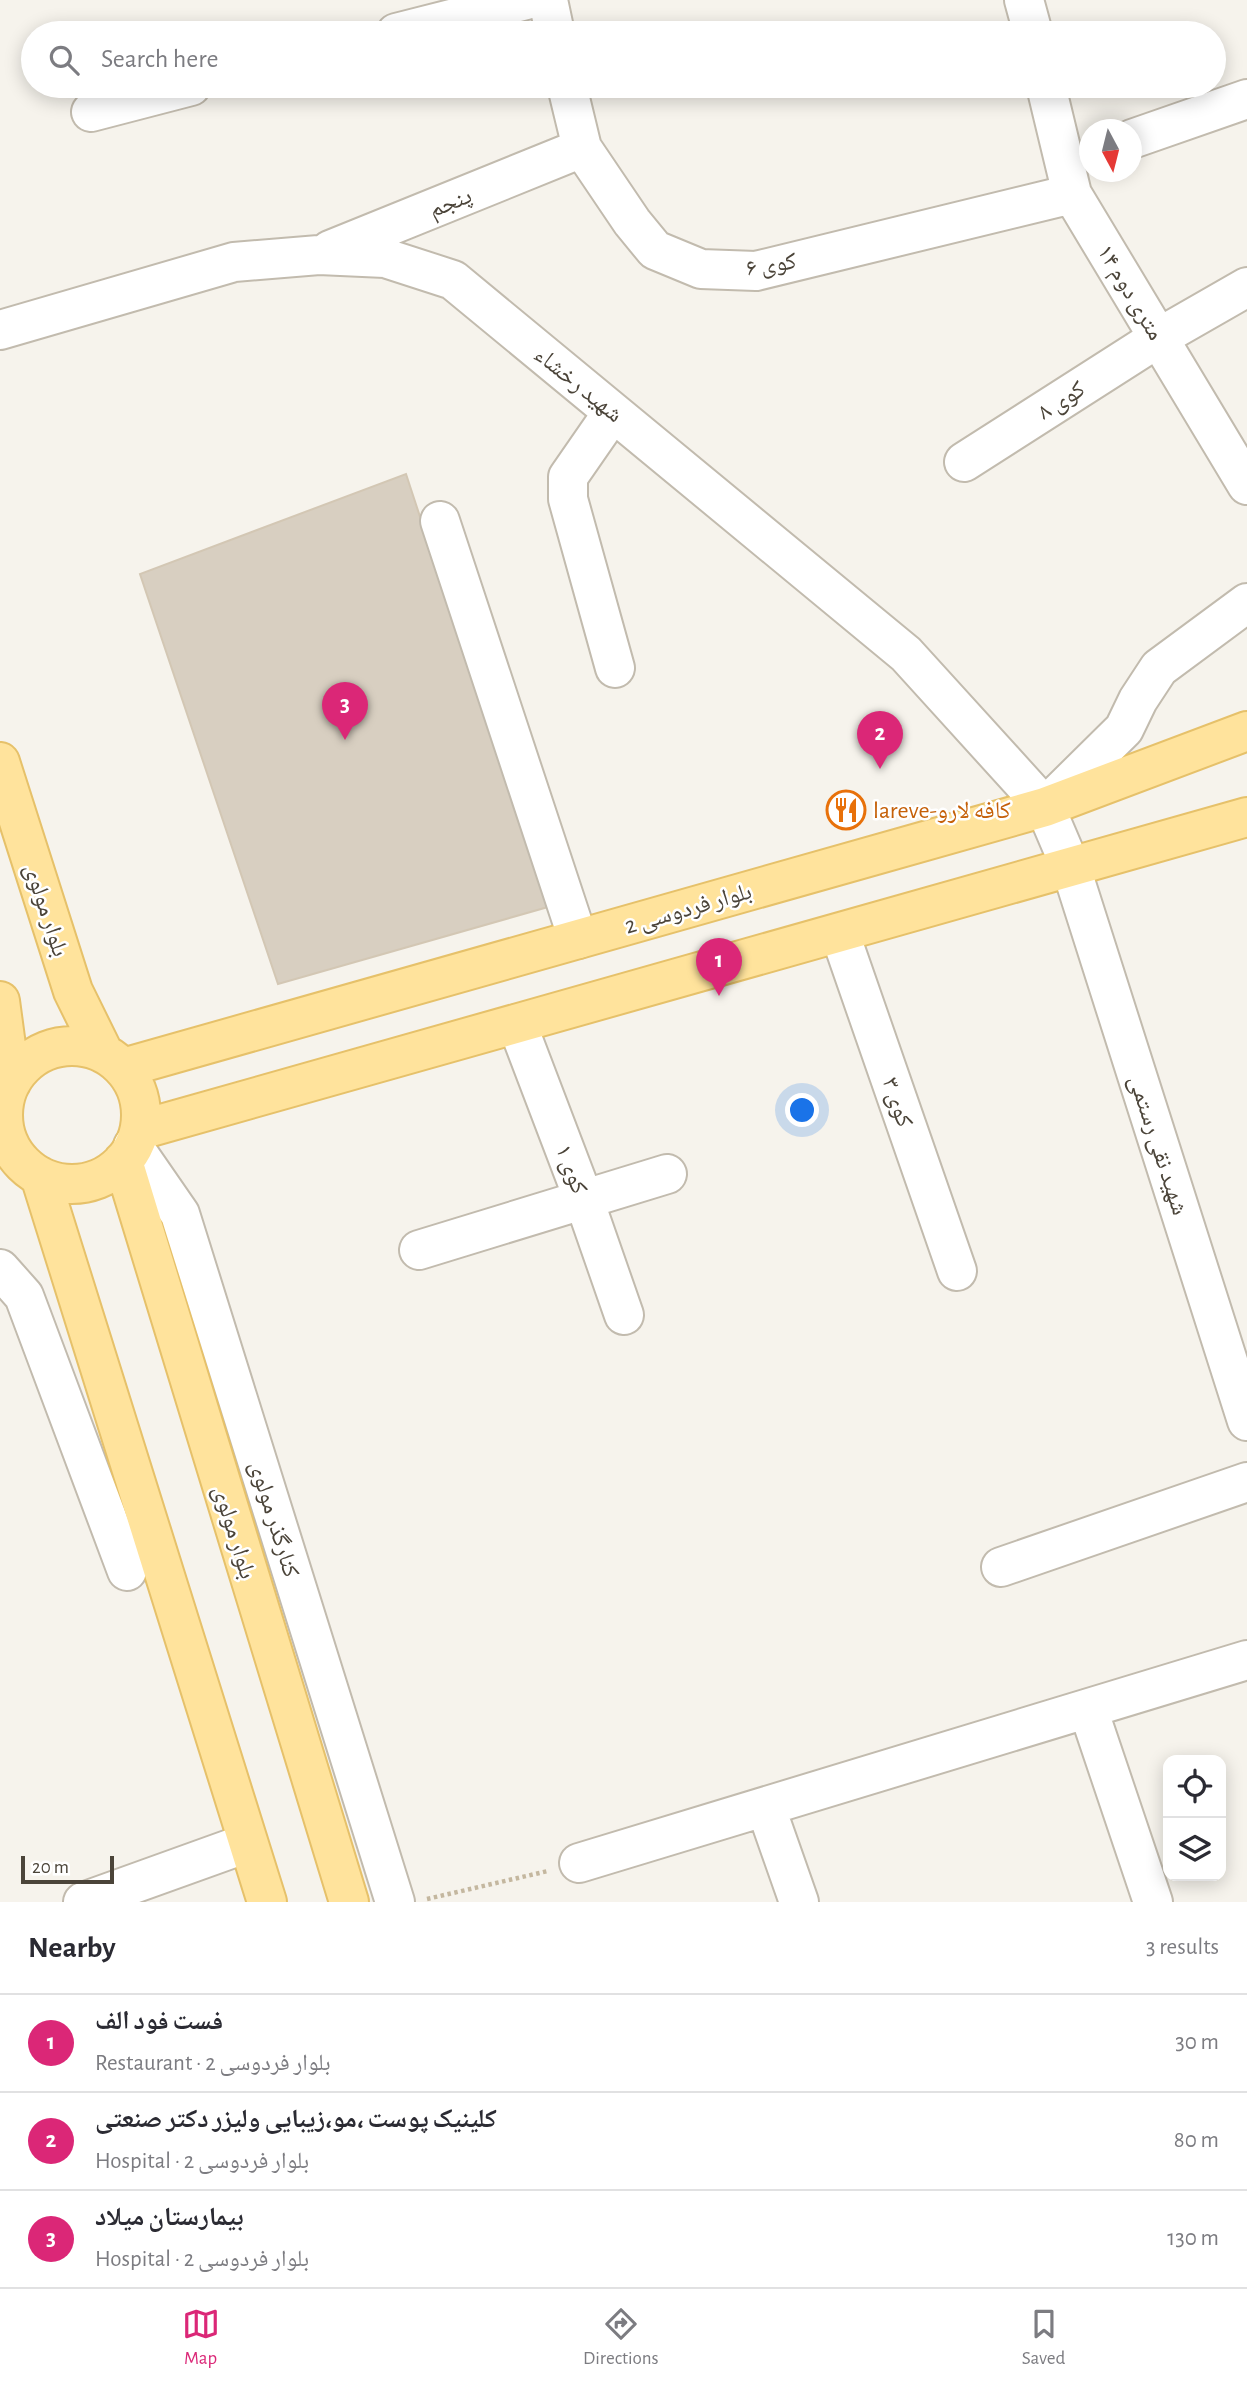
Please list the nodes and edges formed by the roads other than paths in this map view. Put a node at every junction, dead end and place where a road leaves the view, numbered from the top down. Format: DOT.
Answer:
graph roads {
  1 [pos="526,0"];
  2 [pos="548,0"];
  3 [pos="1024,0"];
  4 [pos="444,21"];
  5 [pos="552,21"];
  6 [pos="1030,21"];
  7 [pos="143,98"];
  8 [pos="570,98"];
  9 [pos="1050,98"];
  10 [pos="1247,99"];
  11 [pos="91,111"];
  12 [pos="1142,136"];
  13 [pos="582,148"];
  14 [pos="1076,170"];
  15 [pos="319,255"];
  16 [pos="1247,287"];
  17 [pos="0,330"];
  18 [pos="1158,338"];
  19 [pos="613,412"];
  20 [pos="964,461"];
  21 [pos="1247,485"];
  22 [pos="440,521"];
  23 [pos="1247,603"];
  24 [pos="615,668"];
  25 [pos="1247,731"];
  26 [pos="0,762"];
  27 [pos="1045,807"];
  28 [pos="1247,817"];
  29 [pos="1071,868"];
  30 [pos="840,934"];
  31 [pos="578,939"];
  32 [pos="0,1001"];
  33 [pos="517,1024"];
  34 [pos="114,1061"];
  35 [pos="5,1095"];
  36 [pos="132,1146"];
  37 [pos="20,1167"];
  38 [pos="667,1174"];
  39 [pos="584,1199"];
  40 [pos="419,1250"];
  41 [pos="0,1269"];
  42 [pos="957,1270"];
  43 [pos="624,1315"];
  44 [pos="1247,1421"];
  45 [pos="1247,1482"];
  46 [pos="1001,1567"];
  47 [pos="127,1571"];
  48 [pos="1247,1660"];
  49 [pos="1088,1709"];
  50 [pos="766,1808"];
  51 [pos="247,1843"];
  52 [pos="579,1863"];
  53 [pos="83,1902"];
  54 [pos="267,1902"];
  55 [pos="349,1902"];
  56 [pos="395,1902"];
  57 [pos="799,1902"];
  58 [pos="1153,1902"];
  1 -- 4 [label="street"];
  2 -- 5 [label="street"];
  3 -- 6 [label="street"];
  7 -- 11 [label="street"];
  8 -- 13 [label="street, کوی ۶"];
  9 -- 14 [label="street, ۱۴ متری دوم"];
  10 -- 12 [label="street"];
  13 -- 14 [label="street, کوی ۶"];
  13 -- 15 [label="street, پنجم"];
  14 -- 18 [label="street, ۱۴ متری دوم"];
  15 -- 17 [label="street, شهید رخشاء"];
  15 -- 19 [label="street, شهید رخشاء"];
  16 -- 18 [label="street, کوی ۸"];
  18 -- 20 [label="street, کوی ۸"];
  18 -- 21 [label="street, ۱۴ متری دوم"];
  19 -- 24 [label="street"];
  19 -- 27 [label="street, شهید رخشاء"];
  22 -- 31 [label="street"];
  23 -- 27 [label="street"];
  25 -- 27 [label="main road, بلوار فردوسی 2"];
  26 -- 34 [label="main road, بلوار مولوی"];
  27 -- 29 [label="street, شهید رخشاء"];
  27 -- 31 [label="main road, بلوار فردوسی 2"];
  28 -- 29 [label="main road"];
  29 -- 30 [label="main road"];
  29 -- 44 [label="street, شهید نقی رستمی"];
  30 -- 33 [label="main road"];
  30 -- 42 [label="street, کوی ۳"];
  31 -- 34 [label="main road, بلوار فردوسی 2"];
  32 -- 35 [label="main road"];
  33 -- 36 [label="main road"];
  33 -- 39 [label="street, کوی ۱"];
  34 -- 35 [label="main road"];
  34 -- 36 [label="main road"];
  35 -- 37 [label="main road"];
  36 -- 37 [label="main road"];
  36 -- 55 [label="main road, بلوار مولوی"];
  36 -- 56 [label="street, کنارگذر مولوی"];
  37 -- 51 [label="main road"];
  38 -- 39 [label="street"];
  39 -- 40 [label="street"];
  39 -- 43 [label="street, کوی ۱"];
  41 -- 47 [label="street"];
  45 -- 46 [label="street"];
  48 -- 49 [label="street"];
  49 -- 50 [label="street"];
  49 -- 58 [label="street"];
  50 -- 52 [label="street"];
  50 -- 57 [label="street"];
  51 -- 53 [label="street"];
  51 -- 54 [label="main road"];
}
